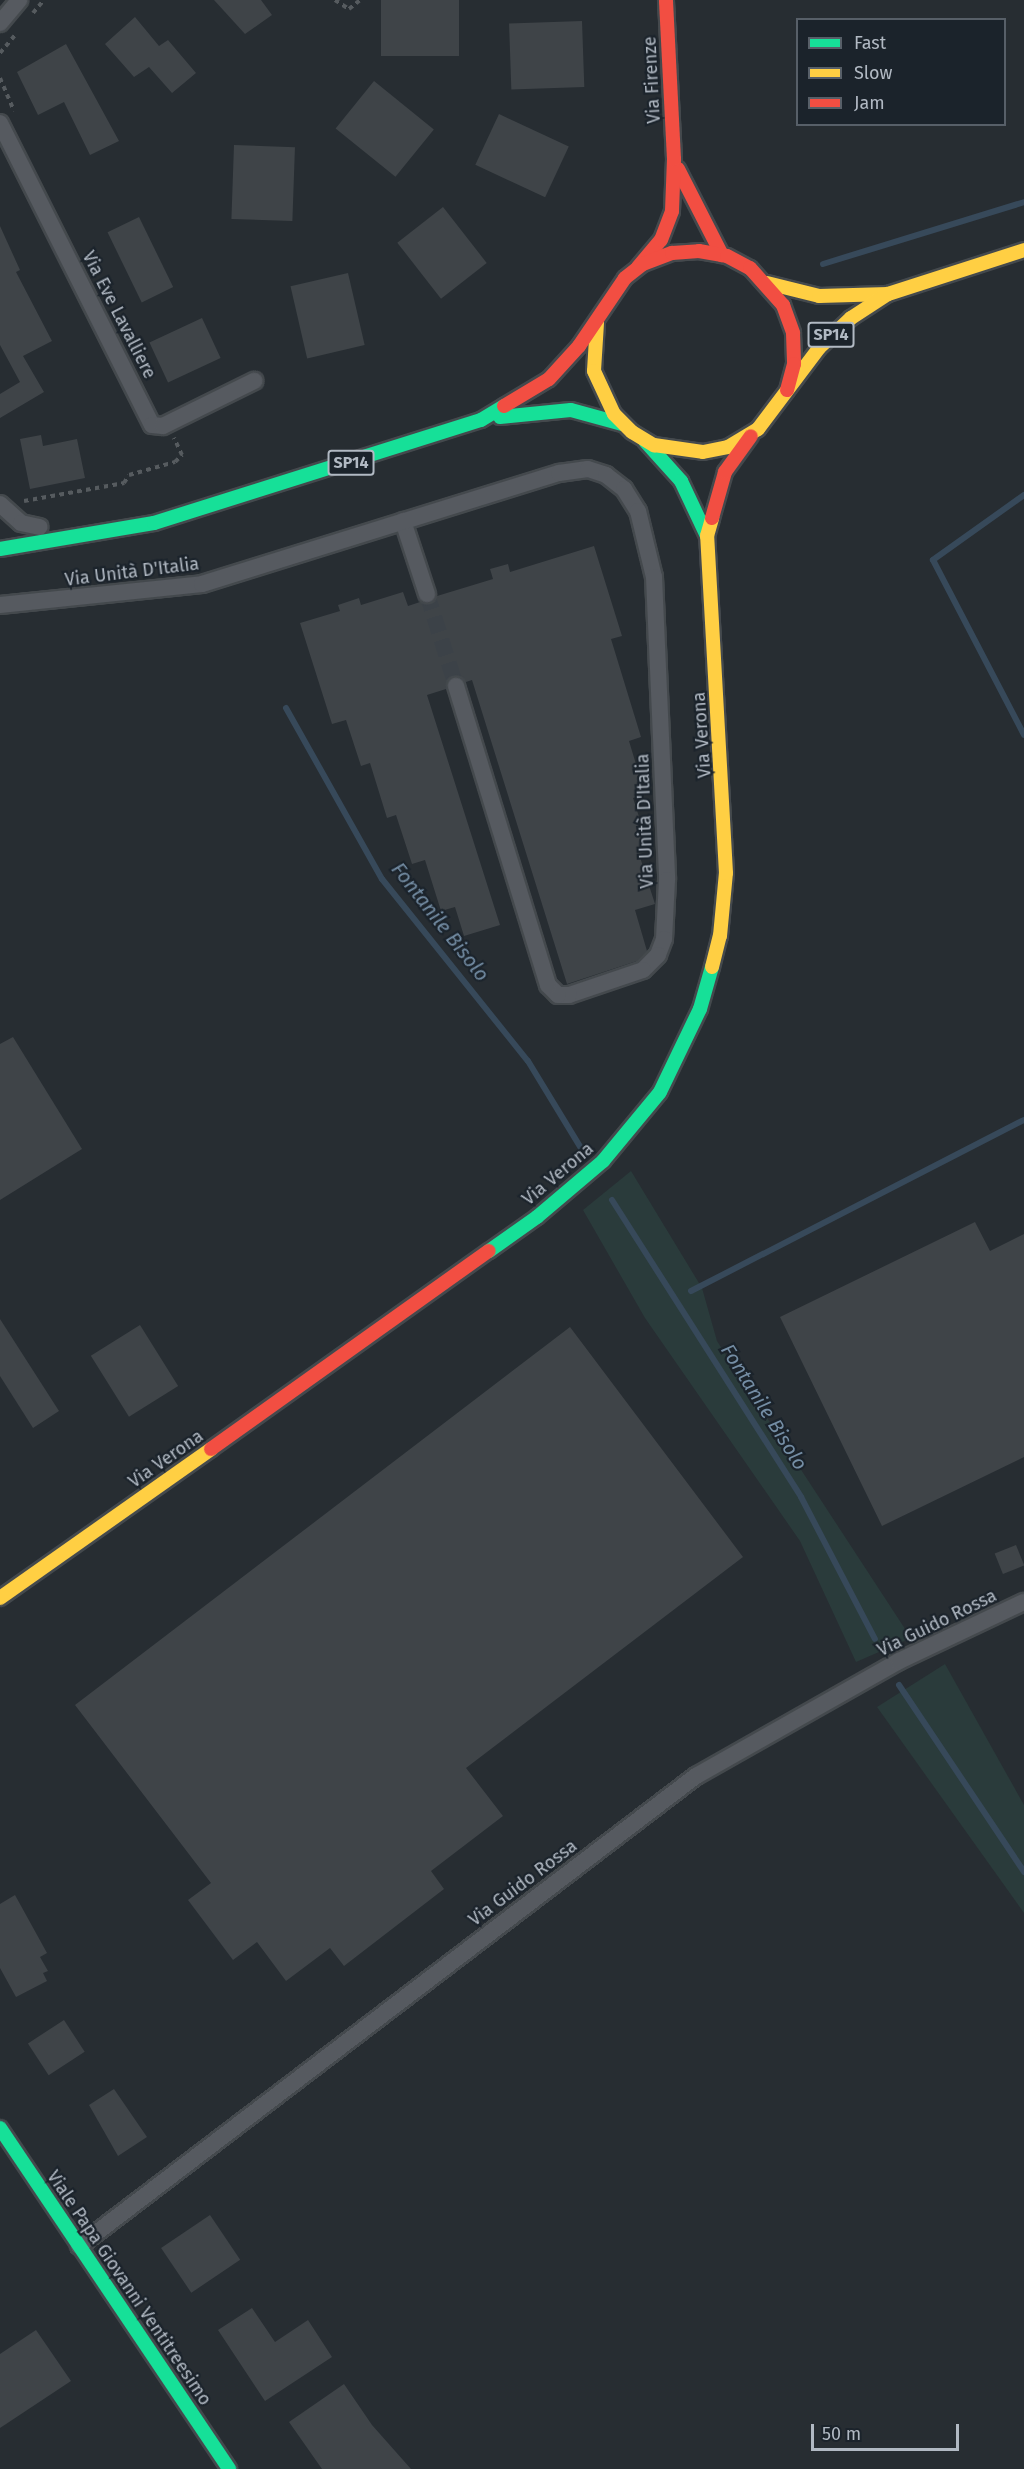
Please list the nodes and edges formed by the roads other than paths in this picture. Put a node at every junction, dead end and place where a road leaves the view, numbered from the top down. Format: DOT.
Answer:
graph roads {
  1 [pos="19,0"];
  2 [pos="666,0"];
  3 [pos="0,23"];
  4 [pos="0,123"];
  5 [pos="674,159"];
  6 [pos="1024,250"];
  7 [pos="722,255"];
  8 [pos="636,269"];
  9 [pos="768,283"];
  10 [pos="888,294"];
  11 [pos="601,312"];
  12 [pos="254,381"];
  13 [pos="787,390"];
  14 [pos="481,420"];
  15 [pos="622,424"];
  16 [pos="757,430"];
  17 [pos="644,440"];
  18 [pos="220,501"];
  19 [pos="0,504"];
  20 [pos="403,521"];
  21 [pos="40,527"];
  22 [pos="11,531"];
  23 [pos="707,536"];
  24 [pos="0,549"];
  25 [pos="427,594"];
  26 [pos="0,605"];
  27 [pos="456,686"];
  28 [pos="0,1598"];
  29 [pos="1024,1602"];
  30 [pos="0,2128"];
  31 [pos="79,2246"];
  32 [pos="229,2469"];
  1 -- 3 [label="street"];
  2 -- 5 [label="street, Via Firenze"];
  4 -- 12 [label="street, Via Eve Lavalliere"];
  5 -- 7 [label="street, Via Firenze"];
  5 -- 8 [label="street, Via Firenze"];
  6 -- 10 [label="street, SP14"];
  7 -- 8 [label="street, SP14"];
  7 -- 9 [label="street, SP14"];
  8 -- 11 [label="street, SP14"];
  9 -- 10 [label="street, SP14"];
  9 -- 13 [label="street, SP14"];
  10 -- 13 [label="street, SP14"];
  11 -- 14 [label="street, SP14"];
  11 -- 15 [label="street, SP14"];
  13 -- 16 [label="street, SP14"];
  14 -- 15 [label="street, SP14"];
  14 -- 18 [label="street, SP14"];
  15 -- 17 [label="street, SP14"];
  16 -- 17 [label="street, SP14"];
  16 -- 23 [label="street, Via Verona"];
  17 -- 23 [label="street, Via Verona"];
  18 -- 21 [label="street, SP14"];
  18 -- 24 [label="street, SP14"];
  19 -- 21 [label="street"];
  20 -- 25 [label="street"];
  20 -- 26 [label="street, Via Unità D'Italia"];
  20 -- 27 [label="street, Via Unità D'Italia"];
  21 -- 22 [label="street, SP14"];
  23 -- 28 [label="street, Via Verona"];
  29 -- 31 [label="street, Via Guido Rossa"];
  30 -- 31 [label="street, Viale Papa Giovanni Ventitreesimo"];
  31 -- 32 [label="street, Viale Papa Giovanni Ventitreesimo"];
}
